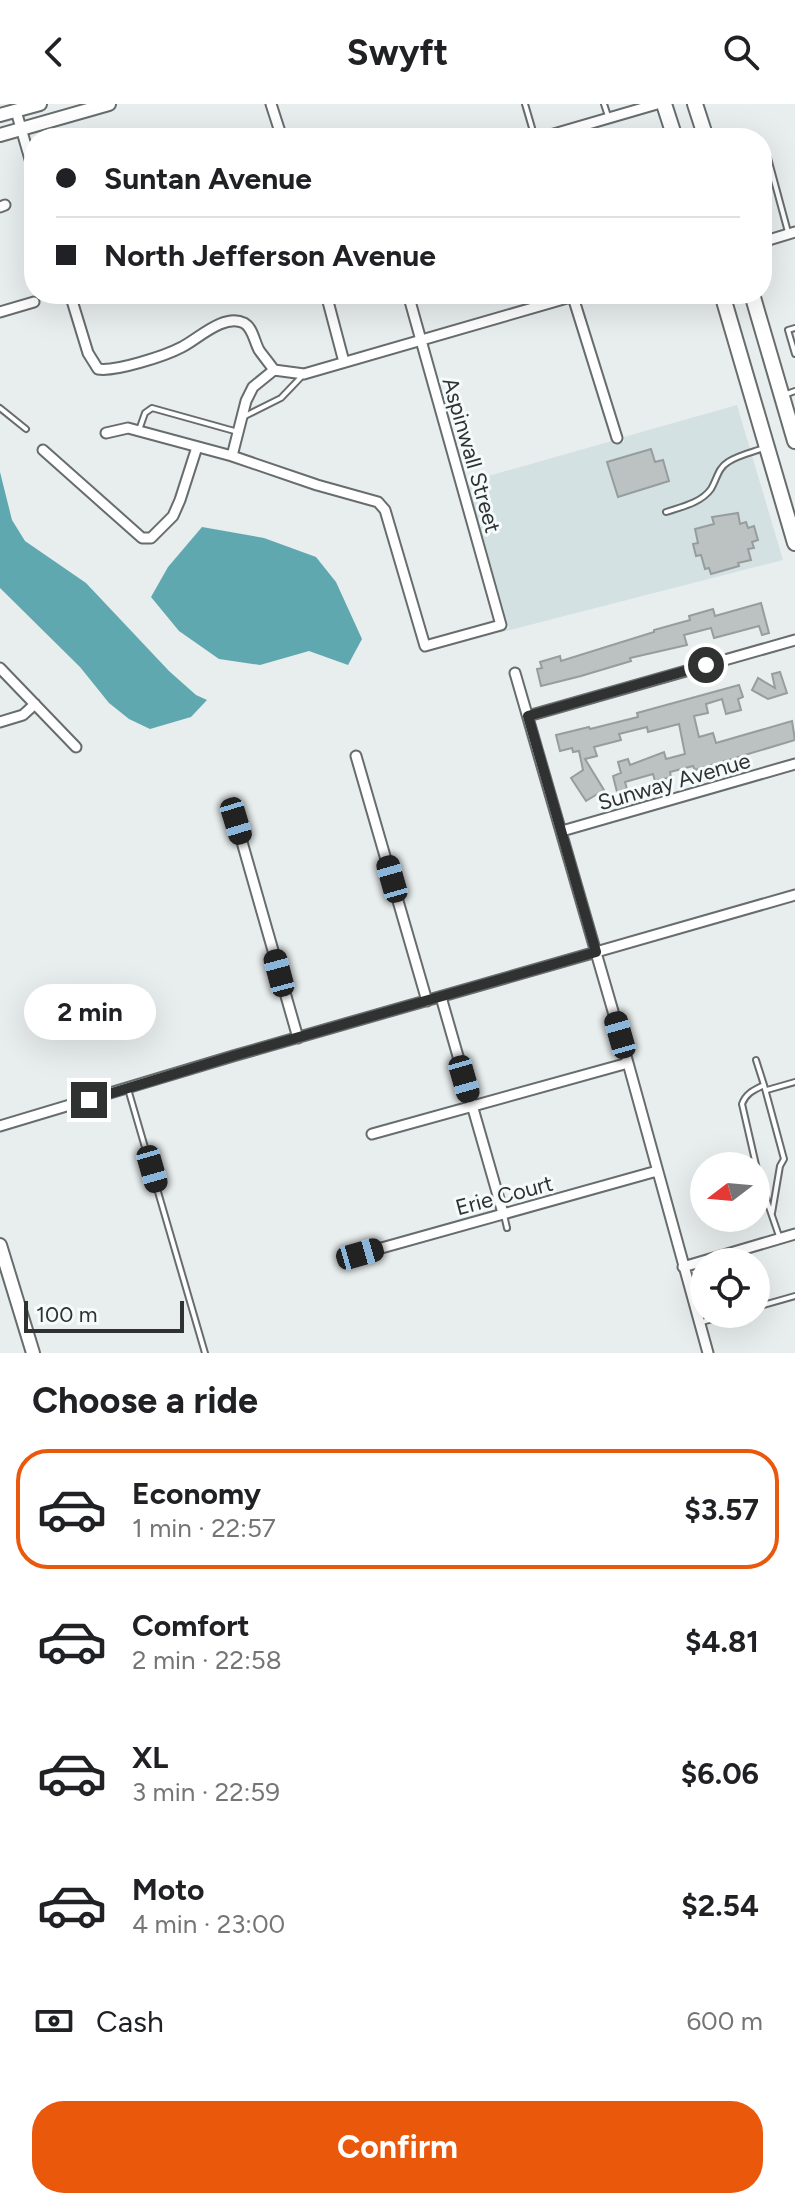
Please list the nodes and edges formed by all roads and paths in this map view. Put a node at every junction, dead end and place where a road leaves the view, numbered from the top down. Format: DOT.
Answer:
graph roads {
  1 [pos="40,104"];
  2 [pos="109,104"];
  3 [pos="271,104"];
  4 [pos="525,104"];
  5 [pos="604,104"];
  6 [pos="657,104"];
  7 [pos="664,104"];
  8 [pos="695,104"];
  9 [pos="16,111"];
  10 [pos="0,115"];
  11 [pos="608,118"];
  12 [pos="24,128"];
  13 [pos="25,128"];
  14 [pos="279,128"];
  15 [pos="534,128"];
  16 [pos="573,128"];
  17 [pos="672,128"];
  18 [pos="703,128"];
  19 [pos="21,129"];
  20 [pos="0,135"];
  21 [pos="24,139"];
  22 [pos="772,170"];
  23 [pos="792,233"];
  24 [pos="772,239"];
  25 [pos="27,304"];
  26 [pos="73,304"];
  27 [pos="329,304"];
  28 [pos="411,304"];
  29 [pos="546,304"];
  30 [pos="580,304"];
  31 [pos="725,304"];
  32 [pos="754,304"];
  33 [pos="0,312"];
  34 [pos="795,328"];
  35 [pos="421,341"];
  36 [pos="795,354"];
  37 [pos="344,362"];
  38 [pos="274,370"];
  39 [pos="304,374"];
  40 [pos="788,393"];
  41 [pos="0,408"];
  42 [pos="240,418"];
  43 [pos="26,429"];
  44 [pos="139,430"];
  45 [pos="238,432"];
  46 [pos="106,433"];
  47 [pos="617,438"];
  48 [pos="795,441"];
  49 [pos="197,447"];
  50 [pos="767,447"];
  51 [pos="43,450"];
  52 [pos="232,456"];
  53 [pos="666,512"];
  54 [pos="795,543"];
  55 [pos="795,640"];
  56 [pos="0,668"];
  57 [pos="515,673"];
  58 [pos="35,704"];
  59 [pos="528,716"];
  60 [pos="0,722"];
  61 [pos="76,747"];
  62 [pos="356,756"];
  63 [pos="795,764"];
  64 [pos="236,821"];
  65 [pos="562,831"];
  66 [pos="795,895"];
  67 [pos="596,952"];
  68 [pos="441,997"];
  69 [pos="427,1001"];
  70 [pos="298,1038"];
  71 [pos="756,1060"];
  72 [pos="628,1063"];
  73 [pos="795,1082"];
  74 [pos="765,1088"];
  75 [pos="128,1089"];
  76 [pos="472,1107"];
  77 [pos="0,1126"];
  78 [pos="372,1134"];
  79 [pos="657,1171"];
  80 [pos="503,1213"];
  81 [pos="772,1213"];
  82 [pos="507,1228"];
  83 [pos="795,1234"];
  84 [pos="780,1239"];
  85 [pos="0,1245"];
  86 [pos="360,1254"];
  87 [pos="683,1267"];
  88 [pos="690,1292"];
  89 [pos="795,1296"];
  90 [pos="770,1303"];
  91 [pos="700,1328"];
  92 [pos="33,1353"];
  93 [pos="205,1353"];
  94 [pos="708,1353"];
  1 -- 9 [label="main road"];
  2 -- 13 [label="main road"];
  3 -- 14 [label="street"];
  4 -- 15 [label="lane"];
  5 -- 11 [label="lane"];
  6 -- 11 [label="street"];
  7 -- 17 [label="main road"];
  8 -- 18 [label="main road"];
  9 -- 10 [label="main road"];
  9 -- 19 [label="street"];
  11 -- 16 [label="street"];
  12 -- 19 [label="main road"];
  19 -- 20 [label="main road"];
  19 -- 21 [label="street"];
  22 -- 23 [label="lane"];
  23 -- 24 [label="street"];
  25 -- 33 [label="street"];
  26 -- 38 [label="street"];
  27 -- 37 [label="street"];
  28 -- 35 [label="street, Aspinwall Street"];
  29 -- 35 [label="street"];
  30 -- 47 [label="street"];
  31 -- 50 [label="main road"];
  32 -- 40 [label="main road"];
  34 -- 36 [label="lane"];
  35 -- 37 [label="street"];
  35 -- 52 [label="street, Aspinwall Street"];
  37 -- 39 [label="street"];
  38 -- 39 [label="street"];
  38 -- 42 [label="street"];
  39 -- 42 [label="lane"];
  40 -- 48 [label="main road"];
  41 -- 43 [label="lane"];
  42 -- 45 [label="street"];
  44 -- 45 [label="lane"];
  44 -- 46 [label="street"];
  44 -- 49 [label="street"];
  45 -- 52 [label="street"];
  49 -- 51 [label="street"];
  49 -- 52 [label="street"];
  50 -- 53 [label="lane"];
  50 -- 54 [label="main road"];
  55 -- 59 [label="street"];
  56 -- 58 [label="street"];
  57 -- 59 [label="street"];
  58 -- 60 [label="street"];
  58 -- 61 [label="street"];
  59 -- 65 [label="street"];
  62 -- 69 [label="street"];
  63 -- 65 [label="street, Sunway Avenue"];
  64 -- 70 [label="street"];
  65 -- 67 [label="street"];
  66 -- 67 [label="street"];
  67 -- 68 [label="street"];
  67 -- 72 [label="street"];
  68 -- 69 [label="street"];
  68 -- 76 [label="street"];
  69 -- 70 [label="street"];
  70 -- 75 [label="street"];
  71 -- 74 [label="lane"];
  72 -- 76 [label="street"];
  72 -- 79 [label="street"];
  73 -- 74 [label="lane"];
  74 -- 81 [label="lane"];
  74 -- 81 [label="lane"];
  75 -- 77 [label="street"];
  75 -- 93 [label="lane"];
  76 -- 78 [label="street"];
  76 -- 80 [label="street"];
  79 -- 80 [label="street, Erie Court"];
  79 -- 87 [label="street"];
  80 -- 82 [label="lane"];
  80 -- 86 [label="street, Erie Court"];
  81 -- 84 [label="lane"];
  83 -- 84 [label="street"];
  84 -- 87 [label="street"];
  85 -- 92 [label="main road"];
  87 -- 88 [label="street"];
  89 -- 90 [label="lane"];
  91 -- 94 [label="street"];
}
